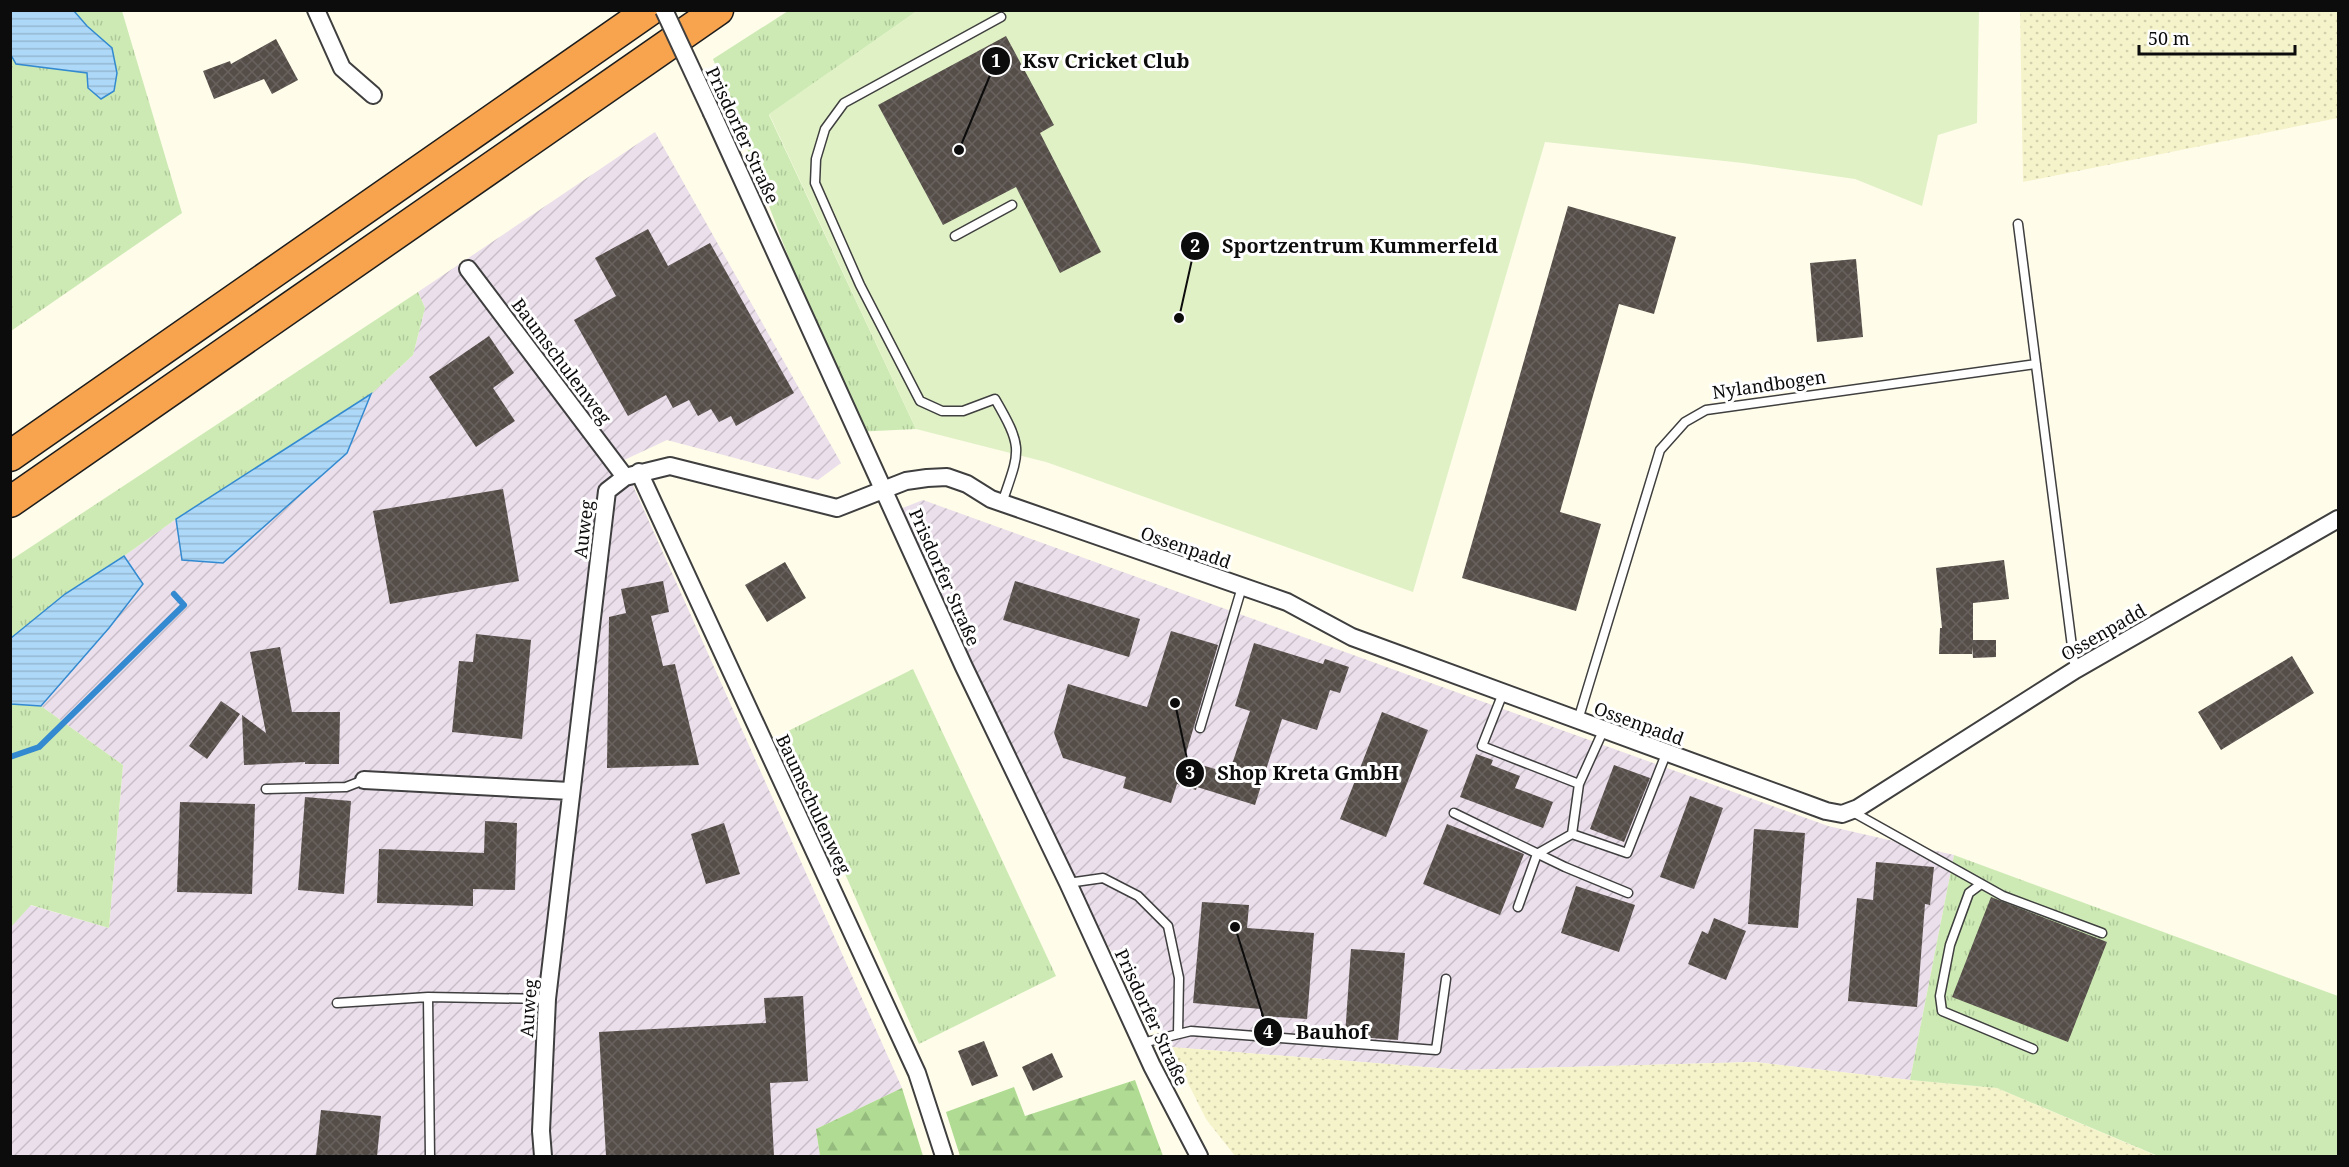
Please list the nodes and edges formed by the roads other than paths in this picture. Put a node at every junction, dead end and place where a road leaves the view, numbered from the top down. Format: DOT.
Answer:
graph roads {
  1 [pos="316,10"];
  2 [pos="650,10"];
  3 [pos="664,10"];
  4 [pos="718,10"];
  5 [pos="1000,16"];
  6 [pos="373,95"];
  7 [pos="1012,205"];
  8 [pos="2018,224"];
  9 [pos="955,236"];
  10 [pos="468,269"];
  11 [pos="2036,364"];
  12 [pos="10,456"];
  13 [pos="632,475"];
  14 [pos="885,490"];
  15 [pos="10,502"];
  16 [pos="1002,503"];
  17 [pos="2338,519"];
  18 [pos="1242,587"];
  19 [pos="2076,670"];
  20 [pos="1503,693"];
  21 [pos="1578,721"];
  22 [pos="1200,728"];
  23 [pos="1603,731"];
  24 [pos="1666,754"];
  25 [pos="364,780"];
  26 [pos="1579,784"];
  27 [pos="266,789"];
  28 [pos="570,791"];
  29 [pos="1850,810"];
  30 [pos="1454,813"];
  31 [pos="1572,834"];
  32 [pos="1537,854"];
  33 [pos="1068,882"];
  34 [pos="1982,884"];
  35 [pos="1628,894"];
  36 [pos="1518,907"];
  37 [pos="2102,933"];
  38 [pos="1446,980"];
  39 [pos="428,997"];
  40 [pos="547,999"];
  41 [pos="337,1003"];
  42 [pos="1178,1034"];
  43 [pos="1142,1044"];
  44 [pos="2033,1050"];
  45 [pos="430,1156"];
  46 [pos="543,1156"];
  47 [pos="944,1156"];
  48 [pos="1198,1156"];
  1 -- 6 [label="street"];
  2 -- 12 [label="highway"];
  3 -- 14 [label="street, Prisdorfer Straße, bridge"];
  4 -- 15 [label="highway"];
  5 -- 16 [label="lane"];
  7 -- 9 [label="lane"];
  8 -- 11 [label="lane"];
  10 -- 13 [label="street, Baumschulenweg"];
  11 -- 19 [label="lane"];
  11 -- 21 [label="lane, Nylandbogen"];
  13 -- 14 [label="street"];
  13 -- 28 [label="street, Auweg"];
  13 -- 47 [label="street, Baumschulenweg"];
  14 -- 16 [label="street, Ossenpadd"];
  14 -- 33 [label="street, Prisdorfer Straße"];
  16 -- 18 [label="street, Ossenpadd"];
  17 -- 19 [label="street, Ossenpadd"];
  18 -- 20 [label="street, Ossenpadd"];
  18 -- 22 [label="lane"];
  19 -- 29 [label="street, Ossenpadd"];
  20 -- 21 [label="street, Ossenpadd"];
  20 -- 26 [label="lane"];
  21 -- 23 [label="street, Ossenpadd"];
  23 -- 24 [label="street, Ossenpadd"];
  23 -- 26 [label="lane"];
  24 -- 29 [label="street, Ossenpadd"];
  24 -- 31 [label="lane"];
  25 -- 27 [label="lane"];
  25 -- 28 [label="street"];
  26 -- 31 [label="lane"];
  28 -- 40 [label="street, Auweg"];
  29 -- 34 [label="lane"];
  30 -- 32 [label="lane"];
  31 -- 32 [label="lane"];
  32 -- 35 [label="lane"];
  32 -- 36 [label="lane"];
  33 -- 42 [label="lane"];
  33 -- 43 [label="street, Prisdorfer Straße"];
  34 -- 37 [label="lane"];
  34 -- 44 [label="lane"];
  38 -- 42 [label="lane"];
  39 -- 40 [label="lane"];
  39 -- 41 [label="lane"];
  39 -- 45 [label="lane"];
  40 -- 46 [label="street, Auweg"];
  42 -- 43 [label="lane"];
  43 -- 48 [label="street, Prisdorfer Straße"];
}
